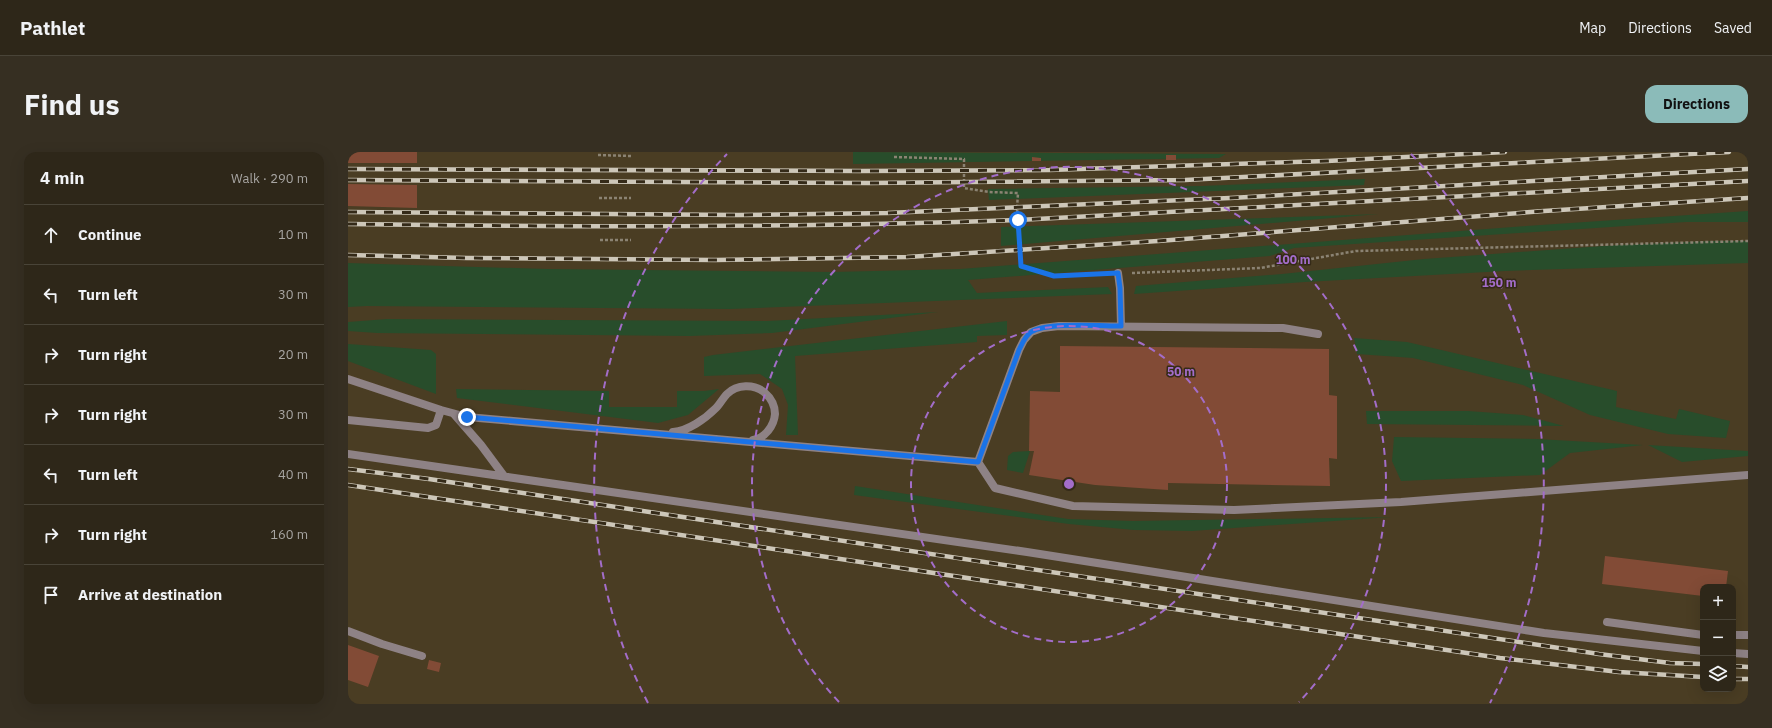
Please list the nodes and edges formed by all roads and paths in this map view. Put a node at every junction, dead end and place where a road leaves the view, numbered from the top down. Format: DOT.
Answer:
graph roads {
  1 [pos="598,156"];
  2 [pos="632,156"];
  3 [pos="894,157"];
  4 [pos="599,198"];
  5 [pos="631,198"];
  6 [pos="600,240"];
  7 [pos="631,240"];
  8 [pos="1748,241"];
  9 [pos="1118,273"];
  10 [pos="1121,326"];
  11 [pos="1318,334"];
  12 [pos="348,379"];
  13 [pos="441,410"];
  14 [pos="454,414"];
  15 [pos="348,420"];
  16 [pos="657,433"];
  17 [pos="746,441"];
  18 [pos="348,454"];
  19 [pos="978,462"];
  20 [pos="1748,475"];
  21 [pos="504,476"];
  22 [pos="1607,622"];
  23 [pos="348,631"];
  24 [pos="1700,634"];
  25 [pos="1736,635"];
  26 [pos="1748,635"];
  27 [pos="1700,651"];
  28 [pos="1736,653"];
  29 [pos="1748,654"];
  30 [pos="422,656"];
  1 -- 2 [label="path"];
  3 -- 9 [label="path"];
  4 -- 5 [label="path"];
  6 -- 7 [label="path"];
  8 -- 9 [label="path"];
  9 -- 10 [label="lane"];
  10 -- 11 [label="lane"];
  10 -- 19 [label="lane"];
  12 -- 13 [label="lane"];
  13 -- 14 [label="lane"];
  13 -- 15 [label="lane"];
  14 -- 16 [label="lane"];
  14 -- 21 [label="lane"];
  16 -- 17 [label="lane"];
  16 -- 17 [label="lane"];
  17 -- 19 [label="lane"];
  18 -- 21 [label="lane"];
  19 -- 20 [label="lane"];
  21 -- 27 [label="lane"];
  22 -- 24 [label="lane"];
  23 -- 30 [label="lane"];
  25 -- 26 [label="lane"];
  28 -- 29 [label="lane"];
}
